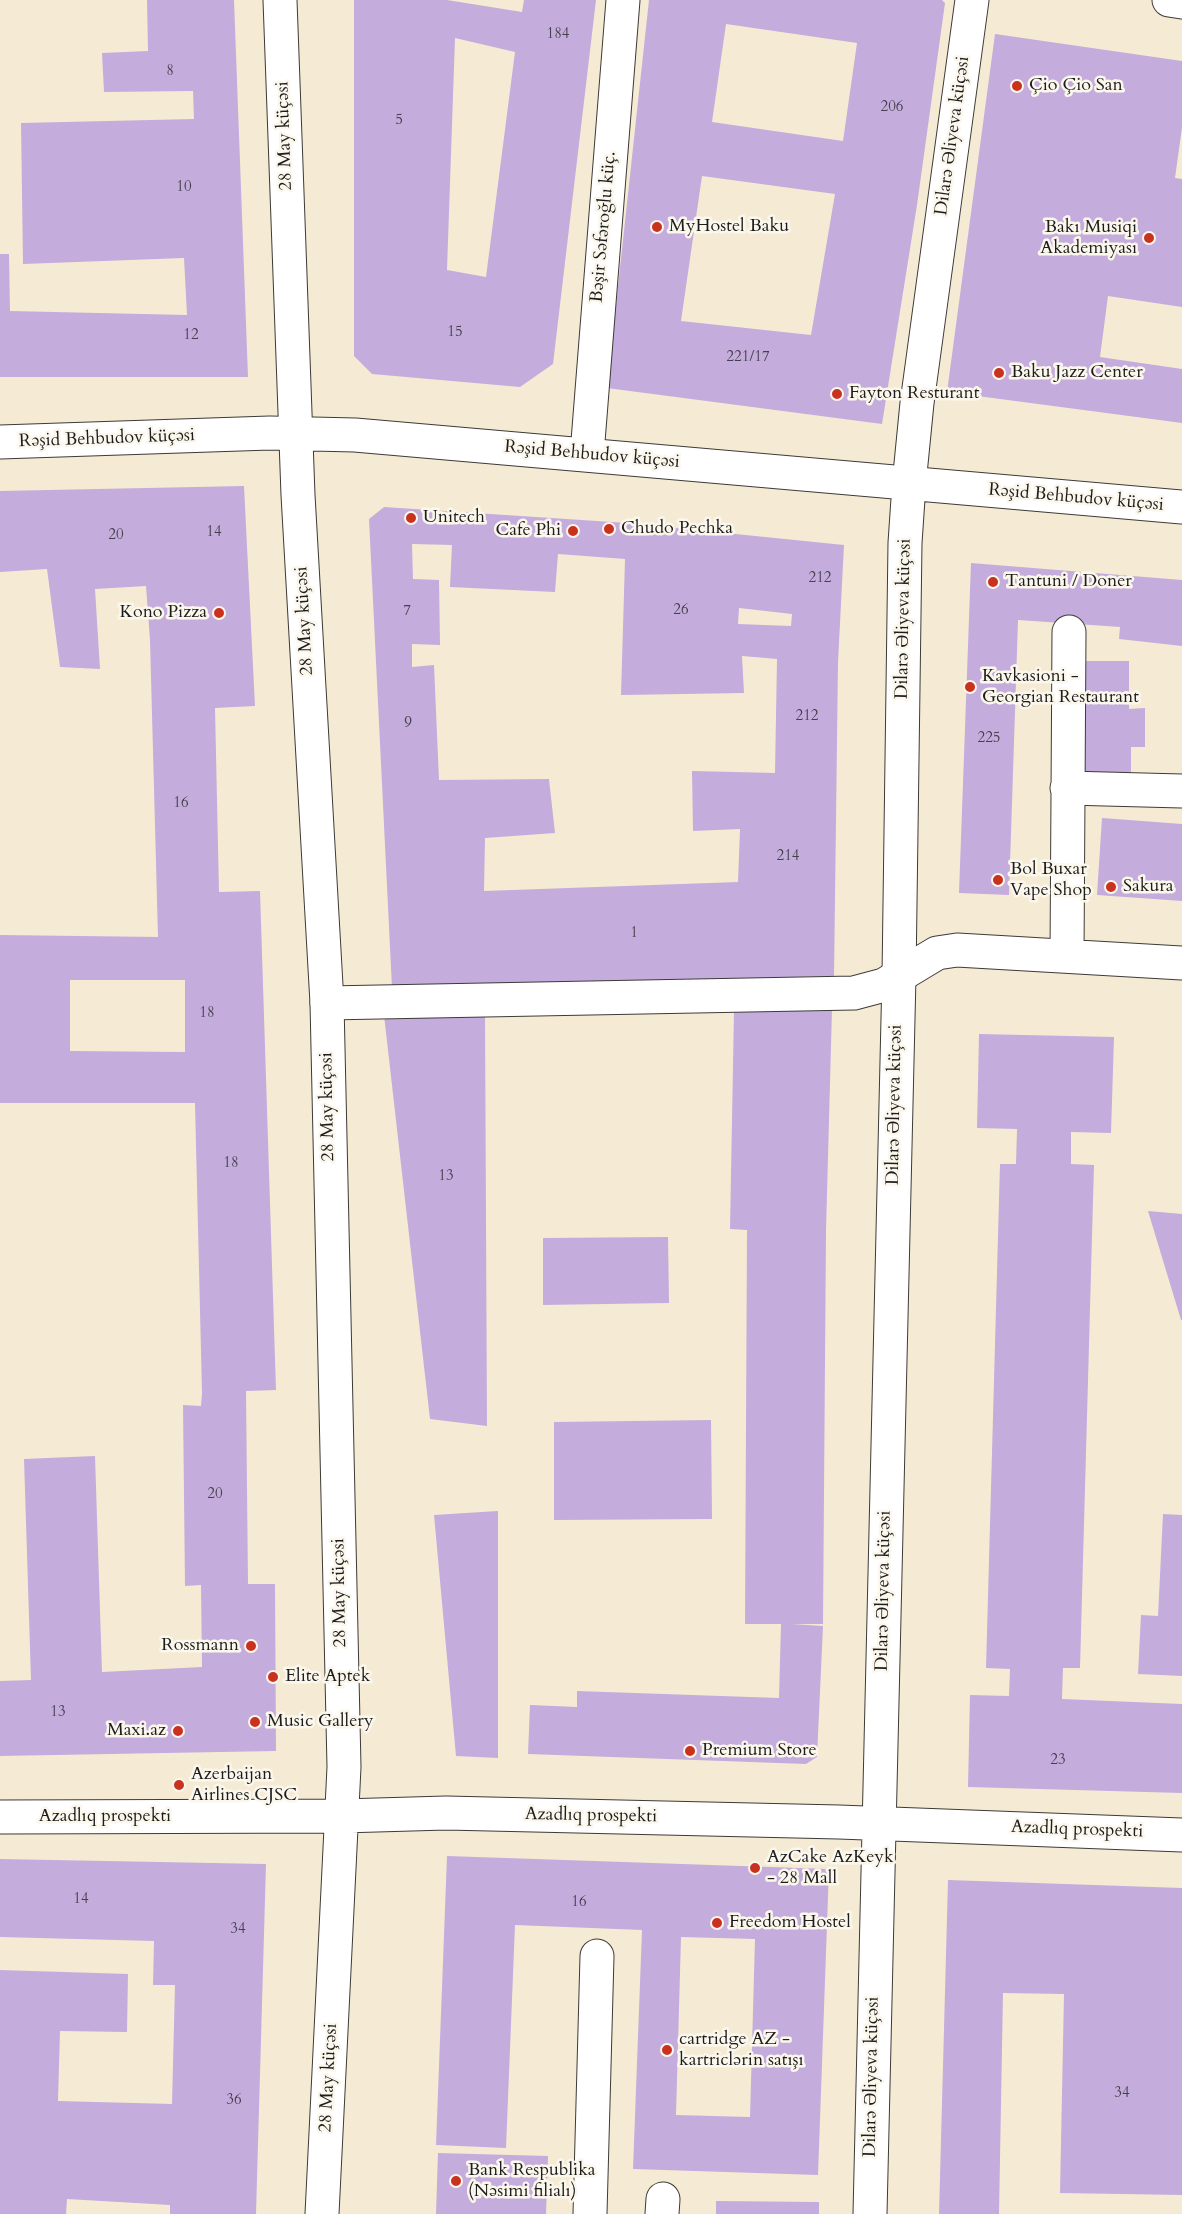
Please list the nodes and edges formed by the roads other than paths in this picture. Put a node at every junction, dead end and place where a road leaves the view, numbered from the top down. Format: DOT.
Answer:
graph roads {
  1 [pos="280,0"];
  2 [pos="623,0"];
  3 [pos="972,0"];
  4 [pos="1169,0"];
  5 [pos="1182,2"];
  6 [pos="295,433"];
  7 [pos="0,442"];
  8 [pos="587,454"];
  9 [pos="909,484"];
  10 [pos="1182,507"];
  11 [pos="1068,632"];
  12 [pos="1067,788"];
  13 [pos="1182,791"];
  14 [pos="1067,956"];
  15 [pos="1182,963"];
  16 [pos="899,976"];
  17 [pos="327,1003"];
  18 [pos="342,1816"];
  19 [pos="0,1817"];
  20 [pos="877,1823"];
  21 [pos="1182,1834"];
  22 [pos="597,1956"];
  23 [pos="322,2214"];
  24 [pos="590,2214"];
  25 [pos="870,2214"];
  1 -- 6 [label="main road, 28 May küçəsi"];
  2 -- 8 [label="main road, Bəşir Səfəroğlu küç."];
  3 -- 9 [label="main road, Dilarə Əliyeva küçəsi"];
  4 -- 5 [label="main road"];
  6 -- 7 [label="main road, Rəşid Behbudov küçəsi"];
  6 -- 8 [label="main road, Rəşid Behbudov küçəsi"];
  6 -- 17 [label="main road, 28 May küçəsi"];
  8 -- 9 [label="main road, Rəşid Behbudov küçəsi"];
  9 -- 10 [label="main road, Rəşid Behbudov küçəsi"];
  9 -- 16 [label="main road, Dilarə Əliyeva küçəsi"];
  11 -- 12 [label="main road"];
  12 -- 13 [label="main road"];
  12 -- 14 [label="main road"];
  14 -- 15 [label="main road"];
  14 -- 16 [label="main road"];
  16 -- 17 [label="main road"];
  16 -- 20 [label="main road, Dilarə Əliyeva küçəsi"];
  17 -- 18 [label="main road, 28 May küçəsi"];
  18 -- 19 [label="main road, Azadlıq prospekti"];
  18 -- 20 [label="main road, Azadlıq prospekti"];
  18 -- 23 [label="main road, 28 May küçəsi"];
  20 -- 21 [label="main road, Azadlıq prospekti"];
  20 -- 25 [label="main road, Dilarə Əliyeva küçəsi"];
  22 -- 24 [label="main road"];
}
